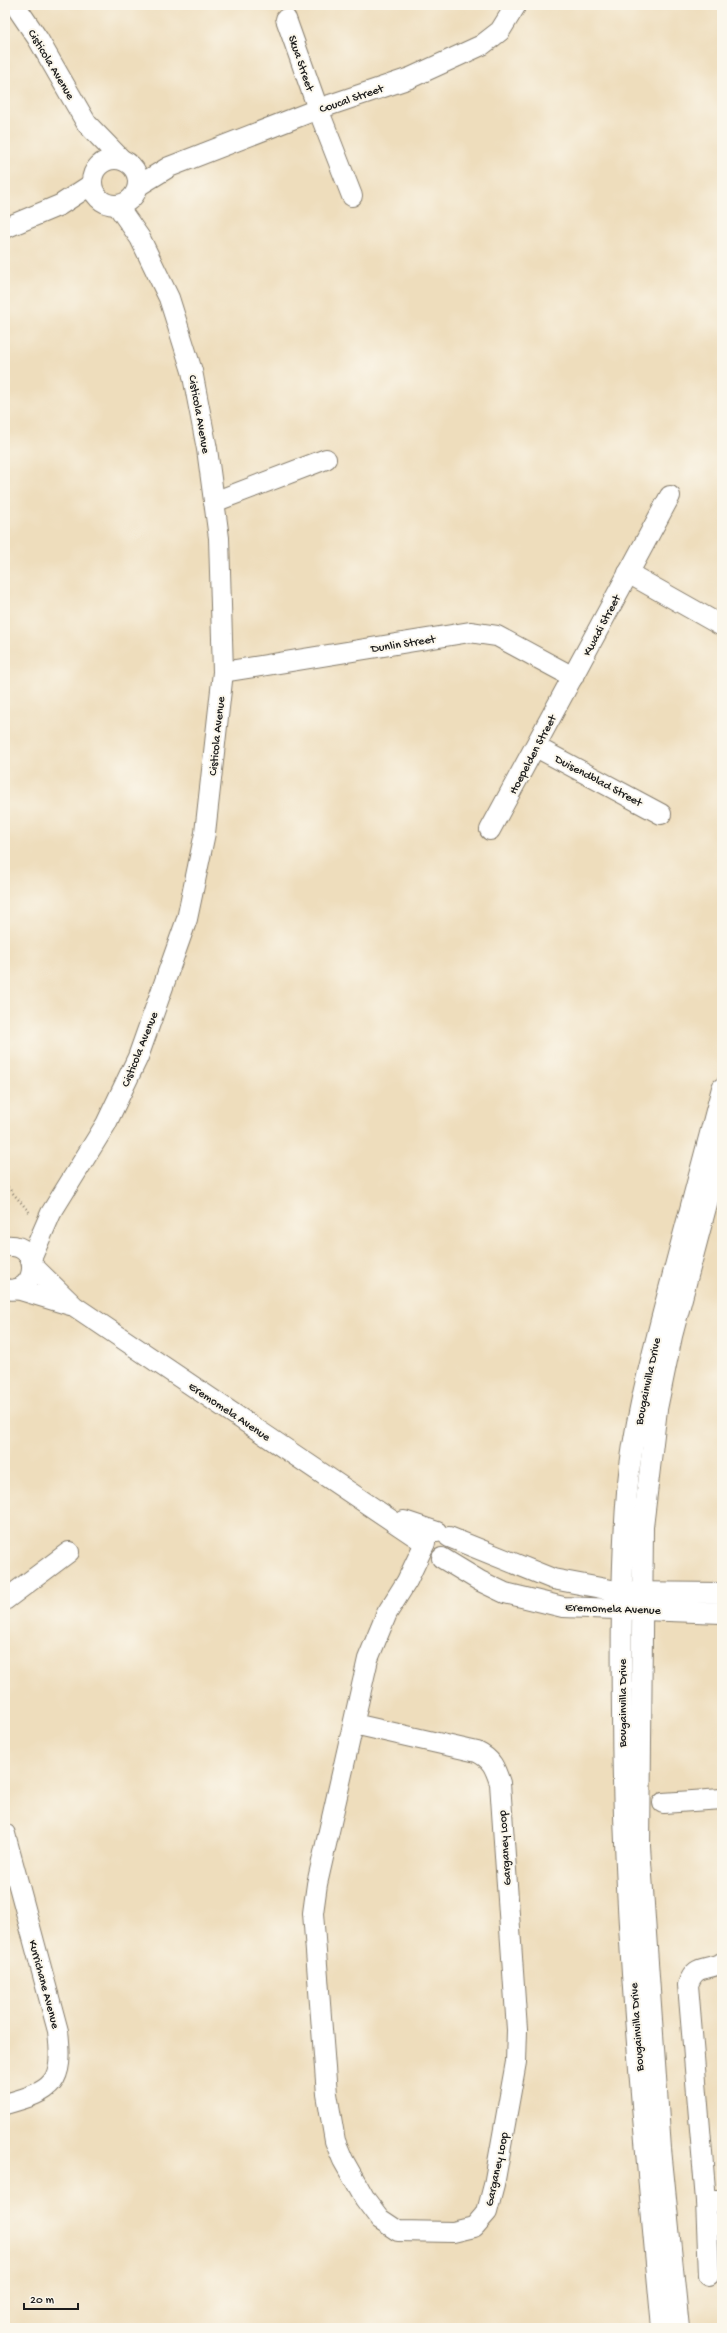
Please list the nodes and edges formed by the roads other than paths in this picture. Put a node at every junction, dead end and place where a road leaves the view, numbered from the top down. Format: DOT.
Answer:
graph roads {
  1 [pos="15,5"];
  2 [pos="516,5"];
  3 [pos="286,19"];
  4 [pos="318,109"];
  5 [pos="87,124"];
  6 [pos="126,162"];
  7 [pos="169,167"];
  8 [pos="93,177"];
  9 [pos="137,190"];
  10 [pos="352,196"];
  11 [pos="110,204"];
  12 [pos="60,205"];
  13 [pos="5,228"];
  14 [pos="140,238"];
  15 [pos="326,459"];
  16 [pos="670,496"];
  17 [pos="214,502"];
  18 [pos="628,573"];
  19 [pos="722,626"];
  20 [pos="223,672"];
  21 [pos="573,677"];
  22 [pos="536,747"];
  23 [pos="661,814"];
  24 [pos="490,830"];
  25 [pos="722,1088"];
  26 [pos="722,1147"];
  27 [pos="45,1218"];
  28 [pos="9,1246"];
  29 [pos="32,1262"];
  30 [pos="9,1290"];
  31 [pos="74,1306"];
  32 [pos="664,1338"];
  33 [pos="434,1539"];
  34 [pos="70,1552"];
  35 [pos="440,1559"];
  36 [pos="537,1573"];
  37 [pos="407,1581"];
  38 [pos="722,1593"];
  39 [pos="528,1598"];
  40 [pos="5,1600"];
  41 [pos="622,1600"];
  42 [pos="642,1601"];
  43 [pos="722,1613"];
  44 [pos="354,1724"];
  45 [pos="722,1799"];
  46 [pos="663,1803"];
  47 [pos="5,1834"];
  48 [pos="722,1963"];
  49 [pos="5,2104"];
  50 [pos="714,2201"];
  51 [pos="709,2275"];
  52 [pos="662,2328"];
  53 [pos="679,2328"];
  1 -- 5 [label="street, Cisticola Avenue"];
  2 -- 4 [label="street, Coucal Street"];
  3 -- 4 [label="street, Skua Street"];
  4 -- 7 [label="street, Coucal Street"];
  4 -- 10 [label="street, Skua Street"];
  5 -- 6 [label="street, Cisticola Avenue"];
  5 -- 8 [label="street, Cisticola Avenue"];
  6 -- 7 [label="street, Coucal Street"];
  6 -- 8 [label="street"];
  6 -- 9 [label="street"];
  7 -- 9 [label="street, Coucal Street"];
  8 -- 11 [label="street"];
  8 -- 12 [label="street"];
  9 -- 11 [label="street"];
  9 -- 14 [label="street, Cisticola Avenue"];
  11 -- 12 [label="street"];
  11 -- 14 [label="street, Cisticola Avenue"];
  12 -- 13 [label="street"];
  14 -- 17 [label="street, Cisticola Avenue"];
  15 -- 17 [label="street"];
  16 -- 18 [label="street, Kwadi Street"];
  17 -- 20 [label="street, Cisticola Avenue"];
  18 -- 19 [label="street"];
  18 -- 21 [label="street, Kwadi Street"];
  20 -- 21 [label="street, Dunlin Street"];
  20 -- 27 [label="street, Cisticola Avenue"];
  21 -- 22 [label="street, Hoepelden Street"];
  22 -- 23 [label="street, Duisendblad Street"];
  22 -- 24 [label="street, Hoepelden Street"];
  25 -- 32 [label="street, Bougainvilla Drive"];
  26 -- 32 [label="street, Bougainvilla Drive"];
  27 -- 28 [label="street, Cisticola Avenue"];
  27 -- 29 [label="street, Cisticola Avenue"];
  28 -- 29 [label="street, Eremomela Avenue"];
  29 -- 30 [label="street, Cisticola Avenue"];
  29 -- 31 [label="street, Eremomela Avenue"];
  30 -- 31 [label="street, Eremomela Avenue"];
  31 -- 33 [label="street, Eremomela Avenue"];
  32 -- 41 [label="street, Bougainvilla Drive"];
  32 -- 42 [label="street, Bougainvilla Drive"];
  33 -- 35 [label="street, Eremomela Avenue"];
  33 -- 36 [label="street, Eremomela Avenue"];
  33 -- 37 [label="street, Garganey Loop"];
  34 -- 40 [label="street"];
  35 -- 37 [label="street, Garganey Loop"];
  35 -- 39 [label="street, Eremomela Avenue"];
  36 -- 39 [label="street"];
  36 -- 41 [label="street, Eremomela Avenue"];
  37 -- 44 [label="street, Garganey Loop"];
  38 -- 42 [label="street, Eremomela Avenue"];
  39 -- 41 [label="street, Eremomela Avenue"];
  41 -- 42 [label="street, Eremomela Avenue"];
  41 -- 52 [label="street, Bougainvilla Drive"];
  42 -- 43 [label="street, Eremomela Avenue"];
  42 -- 53 [label="street, Bougainvilla Drive"];
  44 -- 44 [label="street, Garganey Loop"];
  45 -- 46 [label="street"];
  47 -- 49 [label="street, Kurrichane Avenue"];
  48 -- 50 [label="street"];
  50 -- 51 [label="street"];
}
